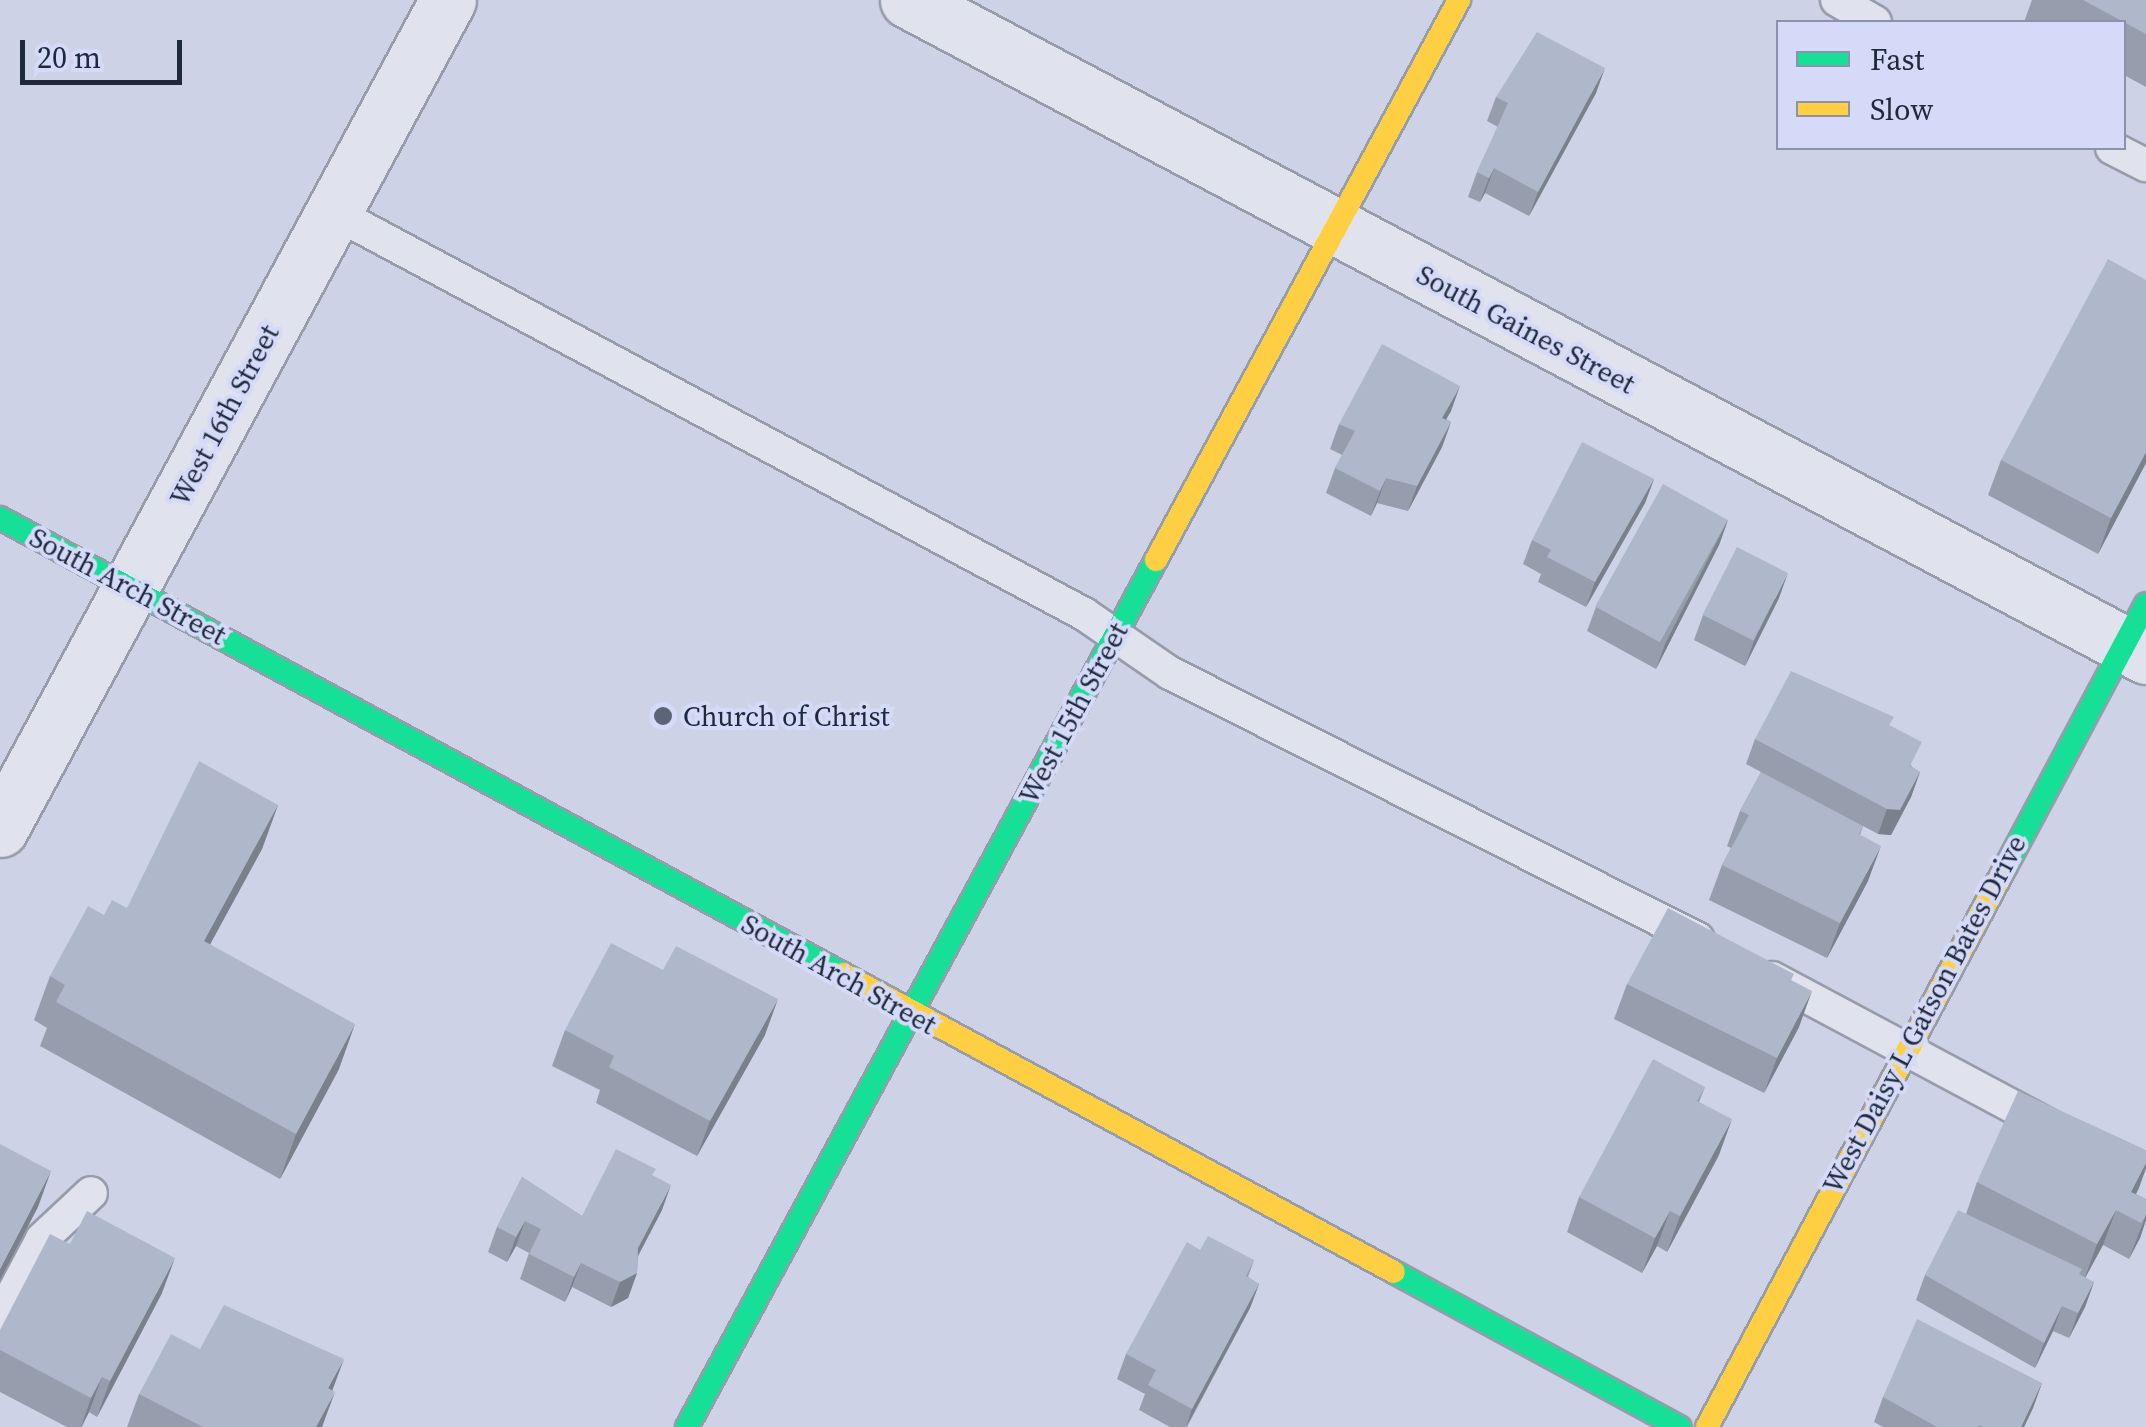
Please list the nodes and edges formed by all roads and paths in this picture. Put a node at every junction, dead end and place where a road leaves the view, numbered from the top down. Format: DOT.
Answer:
graph roads {
  1 [pos="448,0"];
  2 [pos="908,0"];
  3 [pos="1459,0"];
  4 [pos="1836,0"];
  5 [pos="1871,20"];
  6 [pos="2116,150"];
  7 [pos="2146,165"];
  8 [pos="333,212"];
  9 [pos="1336,228"];
  10 [pos="0,518"];
  11 [pos="128,588"];
  12 [pos="2139,635"];
  13 [pos="1113,638"];
  14 [pos="0,829"];
  15 [pos="910,1013"];
  16 [pos="1905,1048"];
  17 [pos="2080,1144"];
  18 [pos="90,1193"];
  19 [pos="0,1318"];
  20 [pos="687,1427"];
  21 [pos="1680,1427"];
  22 [pos="1706,1427"];
  1 -- 8 [label="street, West 16th Street"];
  2 -- 9 [label="street, South Gaines Street"];
  3 -- 9 [label="street, West 15th Street"];
  4 -- 5 [label="lane"];
  6 -- 7 [label="lane"];
  8 -- 11 [label="street, West 16th Street"];
  8 -- 13 [label="lane"];
  9 -- 12 [label="street, South Gaines Street"];
  9 -- 13 [label="street, West 15th Street"];
  10 -- 11 [label="street, South Arch Street"];
  11 -- 14 [label="street, West 16th Street"];
  11 -- 15 [label="street, South Arch Street"];
  12 -- 16 [label="street, West Daisy L Gatson Bates Drive"];
  13 -- 15 [label="street, West 15th Street"];
  13 -- 16 [label="lane"];
  15 -- 20 [label="street, West 15th Street"];
  15 -- 21 [label="street, South Arch Street"];
  16 -- 17 [label="lane"];
  16 -- 22 [label="street, West Daisy L Gatson Bates Drive"];
  18 -- 19 [label="lane"];
}
